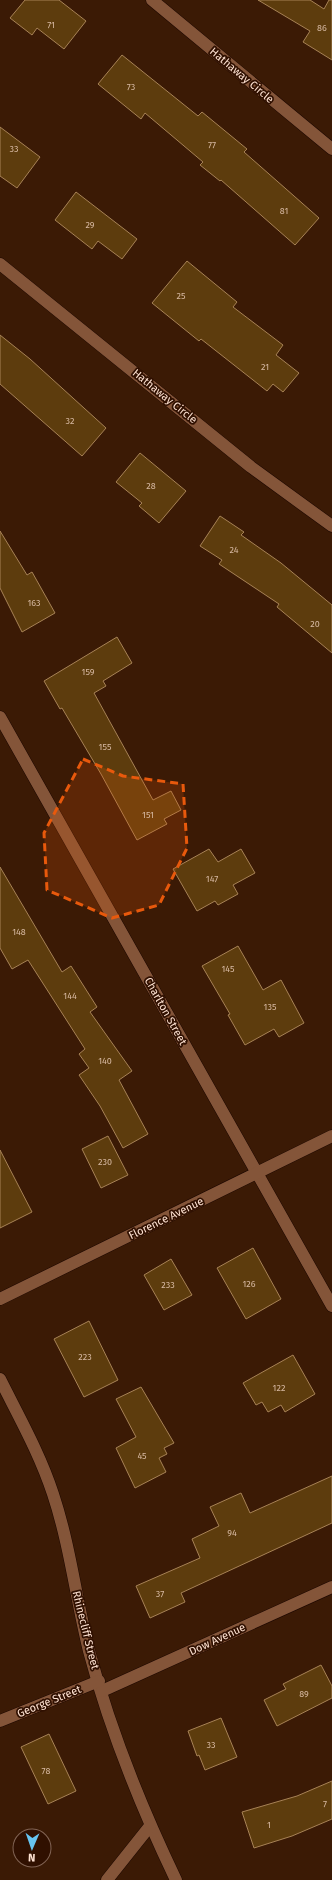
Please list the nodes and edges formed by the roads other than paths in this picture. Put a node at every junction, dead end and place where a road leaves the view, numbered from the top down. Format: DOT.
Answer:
graph roads {
  1 [pos="152,0"];
  2 [pos="332,149"];
  3 [pos="0,264"];
  4 [pos="332,526"];
  5 [pos="0,717"];
  6 [pos="332,1136"];
  7 [pos="258,1173"];
  8 [pos="0,1299"];
  9 [pos="332,1306"];
  10 [pos="0,1379"];
  11 [pos="332,1587"];
  12 [pos="100,1686"];
  13 [pos="0,1721"];
  14 [pos="150,1826"];
  15 [pos="107,1880"];
  16 [pos="176,1880"];
  1 -- 2 [label="street, Hathaway Circle"];
  3 -- 4 [label="street, Hathaway Circle"];
  5 -- 7 [label="street, Charlton Street"];
  6 -- 7 [label="street, Florence Avenue"];
  7 -- 8 [label="street, Florence Avenue"];
  7 -- 9 [label="street, Charlton Street"];
  10 -- 12 [label="street, Rhinecliff Street"];
  11 -- 12 [label="street, Dow Avenue"];
  12 -- 13 [label="street, George Street"];
  12 -- 14 [label="street, Rhinecliff Street"];
  14 -- 15 [label="street"];
  14 -- 16 [label="street, Rhinecliff Street"];
}
